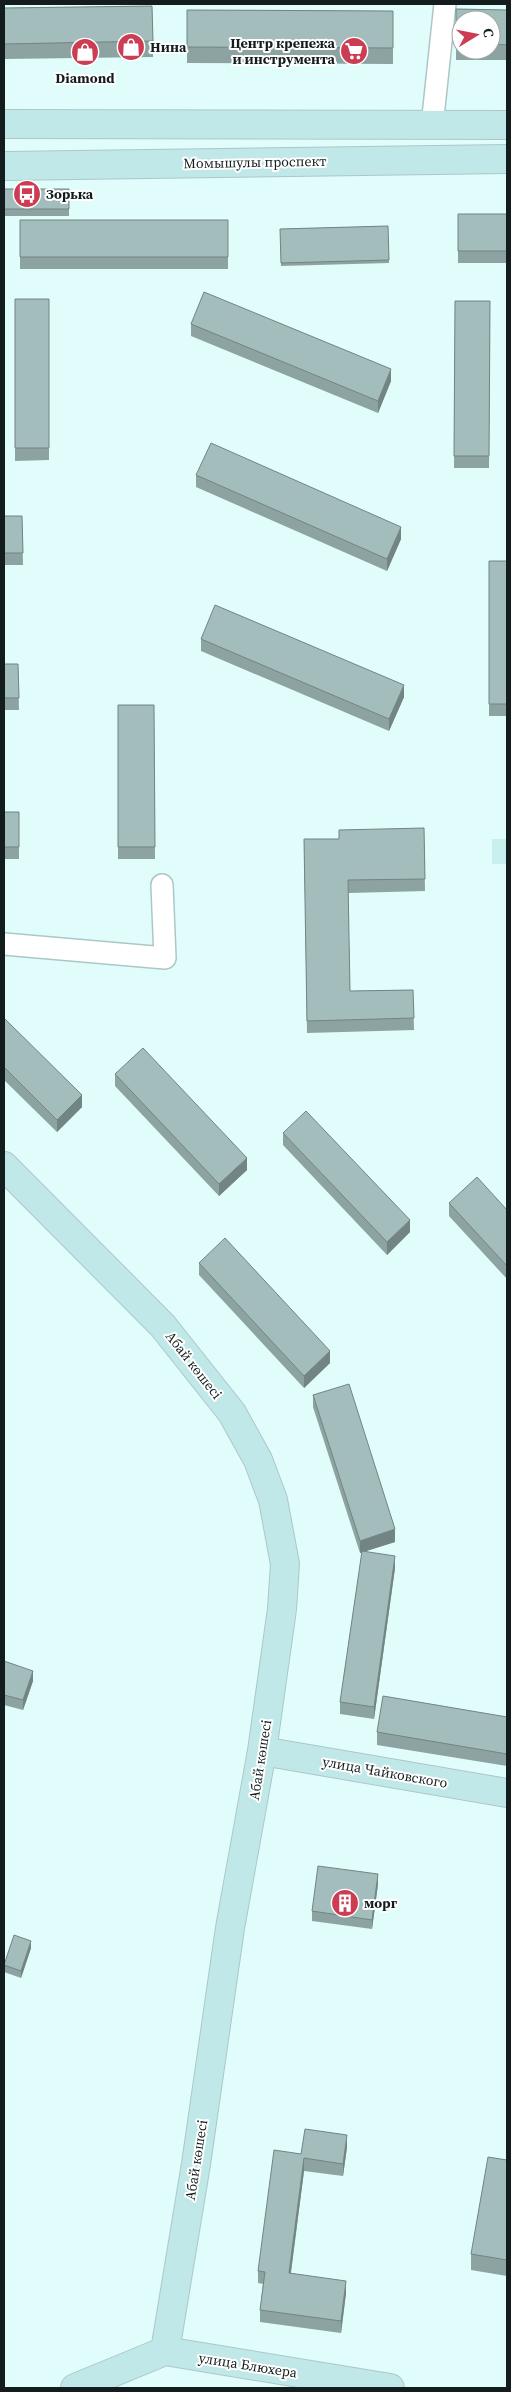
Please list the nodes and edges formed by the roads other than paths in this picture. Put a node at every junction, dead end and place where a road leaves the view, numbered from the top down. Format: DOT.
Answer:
graph roads {
  1 [pos="445,4"];
  2 [pos="4,124"];
  3 [pos="507,125"];
  4 [pos="432,126"];
  5 [pos="426,159"];
  6 [pos="507,159"];
  7 [pos="4,166"];
  8 [pos="162,885"];
  9 [pos="4,944"];
  10 [pos="4,1166"];
  11 [pos="262,1751"];
  12 [pos="507,1793"];
  13 [pos="165,2350"];
  14 [pos="75,2388"];
  15 [pos="390,2388"];
  1 -- 4 [label="street"];
  2 -- 4 [label="street"];
  3 -- 4 [label="street"];
  4 -- 5 [label="street"];
  5 -- 6 [label="street, Момышулы проспект"];
  5 -- 7 [label="street, Момышулы проспект"];
  8 -- 9 [label="street"];
  10 -- 11 [label="street, Абай көшесі"];
  11 -- 12 [label="street, улица Чайковского"];
  11 -- 13 [label="street, Абай көшесі"];
  13 -- 14 [label="street"];
  13 -- 15 [label="street, улица Блюхера"];
}
